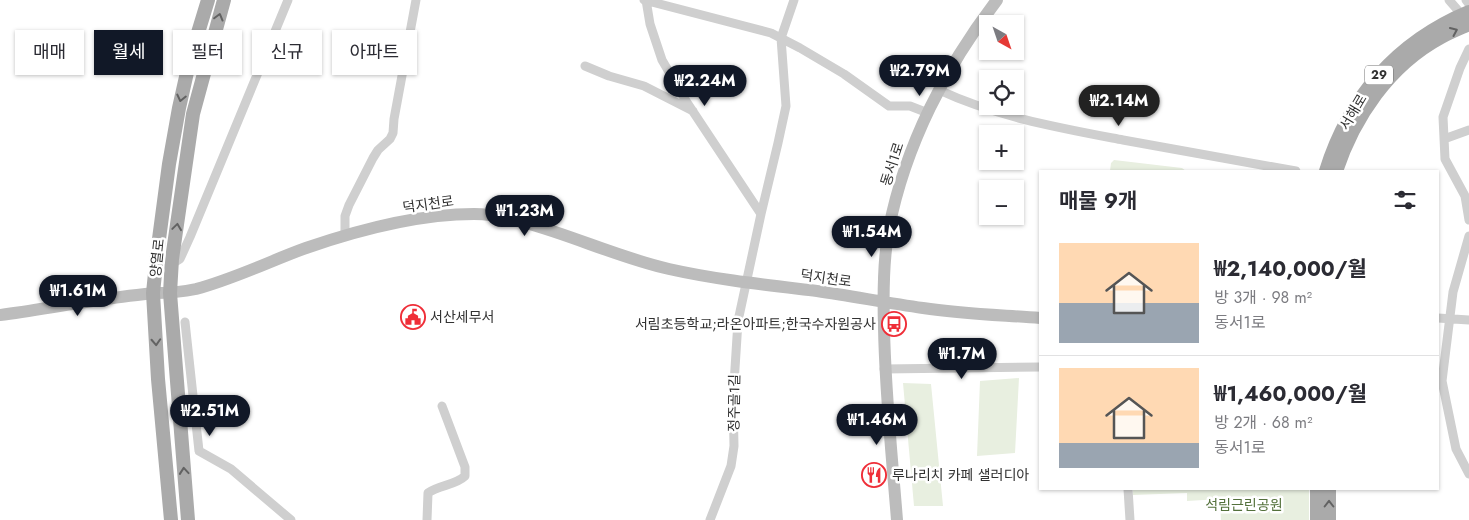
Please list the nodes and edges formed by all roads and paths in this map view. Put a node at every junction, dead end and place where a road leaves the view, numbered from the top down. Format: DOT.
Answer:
graph roads {
  1 [pos="208,0"];
  2 [pos="224,0"];
  3 [pos="288,0"];
  4 [pos="416,0"];
  5 [pos="645,0"];
  6 [pos="794,0"];
  7 [pos="997,0"];
  8 [pos="1449,0"];
  9 [pos="1466,0"];
  10 [pos="1467,14"];
  11 [pos="781,38"];
  12 [pos="1469,48"];
  13 [pos="585,66"];
  14 [pos="938,90"];
  15 [pos="693,111"];
  16 [pos="928,113"];
  17 [pos="1469,130"];
  18 [pos="1444,139"];
  19 [pos="1291,170"];
  20 [pos="1326,170"];
  21 [pos="1336,170"];
  22 [pos="760,214"];
  23 [pos="1469,220"];
  24 [pos="345,236"];
  25 [pos="1469,236"];
  26 [pos="172,264"];
  27 [pos="747,283"];
  28 [pos="170,293"];
  29 [pos="153,294"];
  30 [pos="883,301"];
  31 [pos="0,315"];
  32 [pos="1039,318"];
  33 [pos="1439,318"];
  34 [pos="1450,319"];
  35 [pos="1469,320"];
  36 [pos="185,322"];
  37 [pos="1039,367"];
  38 [pos="884,369"];
  39 [pos="442,406"];
  40 [pos="1469,474"];
  41 [pos="1128,490"];
  42 [pos="1317,490"];
  43 [pos="1329,490"];
  44 [pos="171,520"];
  45 [pos="188,520"];
  46 [pos="291,520"];
  47 [pos="427,520"];
  48 [pos="710,520"];
  49 [pos="897,520"];
  50 [pos="1130,520"];
  51 [pos="1317,520"];
  52 [pos="1329,520"];
  1 -- 29 [label="main road, 양열로, one-way"];
  26 -- 2 [label="main road, 양열로, one-way"];
  3 -- 26 [label="street"];
  4 -- 24 [label="street"];
  5 -- 11 [label="street"];
  5 -- 15 [label="street"];
  6 -- 11 [label="street"];
  7 -- 14 [label="street, 동서1로"];
  8 -- 10 [label="street"];
  9 -- 10 [label="street"];
  10 -- 20 [label="main road, 서해로 / 29"];
  21 -- 10 [label="main road, 서해로 / 29, one-way"];
  11 -- 16 [label="street"];
  11 -- 22 [label="street, 정주골1길"];
  12 -- 18 [label="street"];
  13 -- 15 [label="street"];
  14 -- 16 [label="street, 동서1로"];
  14 -- 19 [label="street"];
  15 -- 22 [label="street"];
  16 -- 30 [label="street, 동서1로"];
  17 -- 18 [label="street"];
  18 -- 23 [label="street"];
  22 -- 27 [label="street, 정주골1길"];
  24 -- 27 [label="street, 덕지천로"];
  24 -- 28 [label="street, 덕지천로"];
  25 -- 34 [label="street"];
  26 -- 28 [label="main road, 양열로"];
  27 -- 30 [label="street, 덕지천로"];
  27 -- 48 [label="street, 정주골1길"];
  28 -- 29 [label="street, 덕지천로"];
  45 -- 28 [label="main road, 양열로, one-way"];
  29 -- 31 [label="street, 덕지천로"];
  29 -- 44 [label="main road, 양열로, one-way"];
  30 -- 32 [label="street, 덕지천로"];
  30 -- 38 [label="street, 동서1로"];
  33 -- 34 [label="street"];
  34 -- 35 [label="street"];
  34 -- 40 [label="street"];
  36 -- 46 [label="street"];
  37 -- 38 [label="street"];
  38 -- 49 [label="street, 동서1로"];
  39 -- 47 [label="street"];
  41 -- 50 [label="street"];
  42 -- 51 [label="main road"];
  52 -- 43 [label="main road, one-way"];
}
